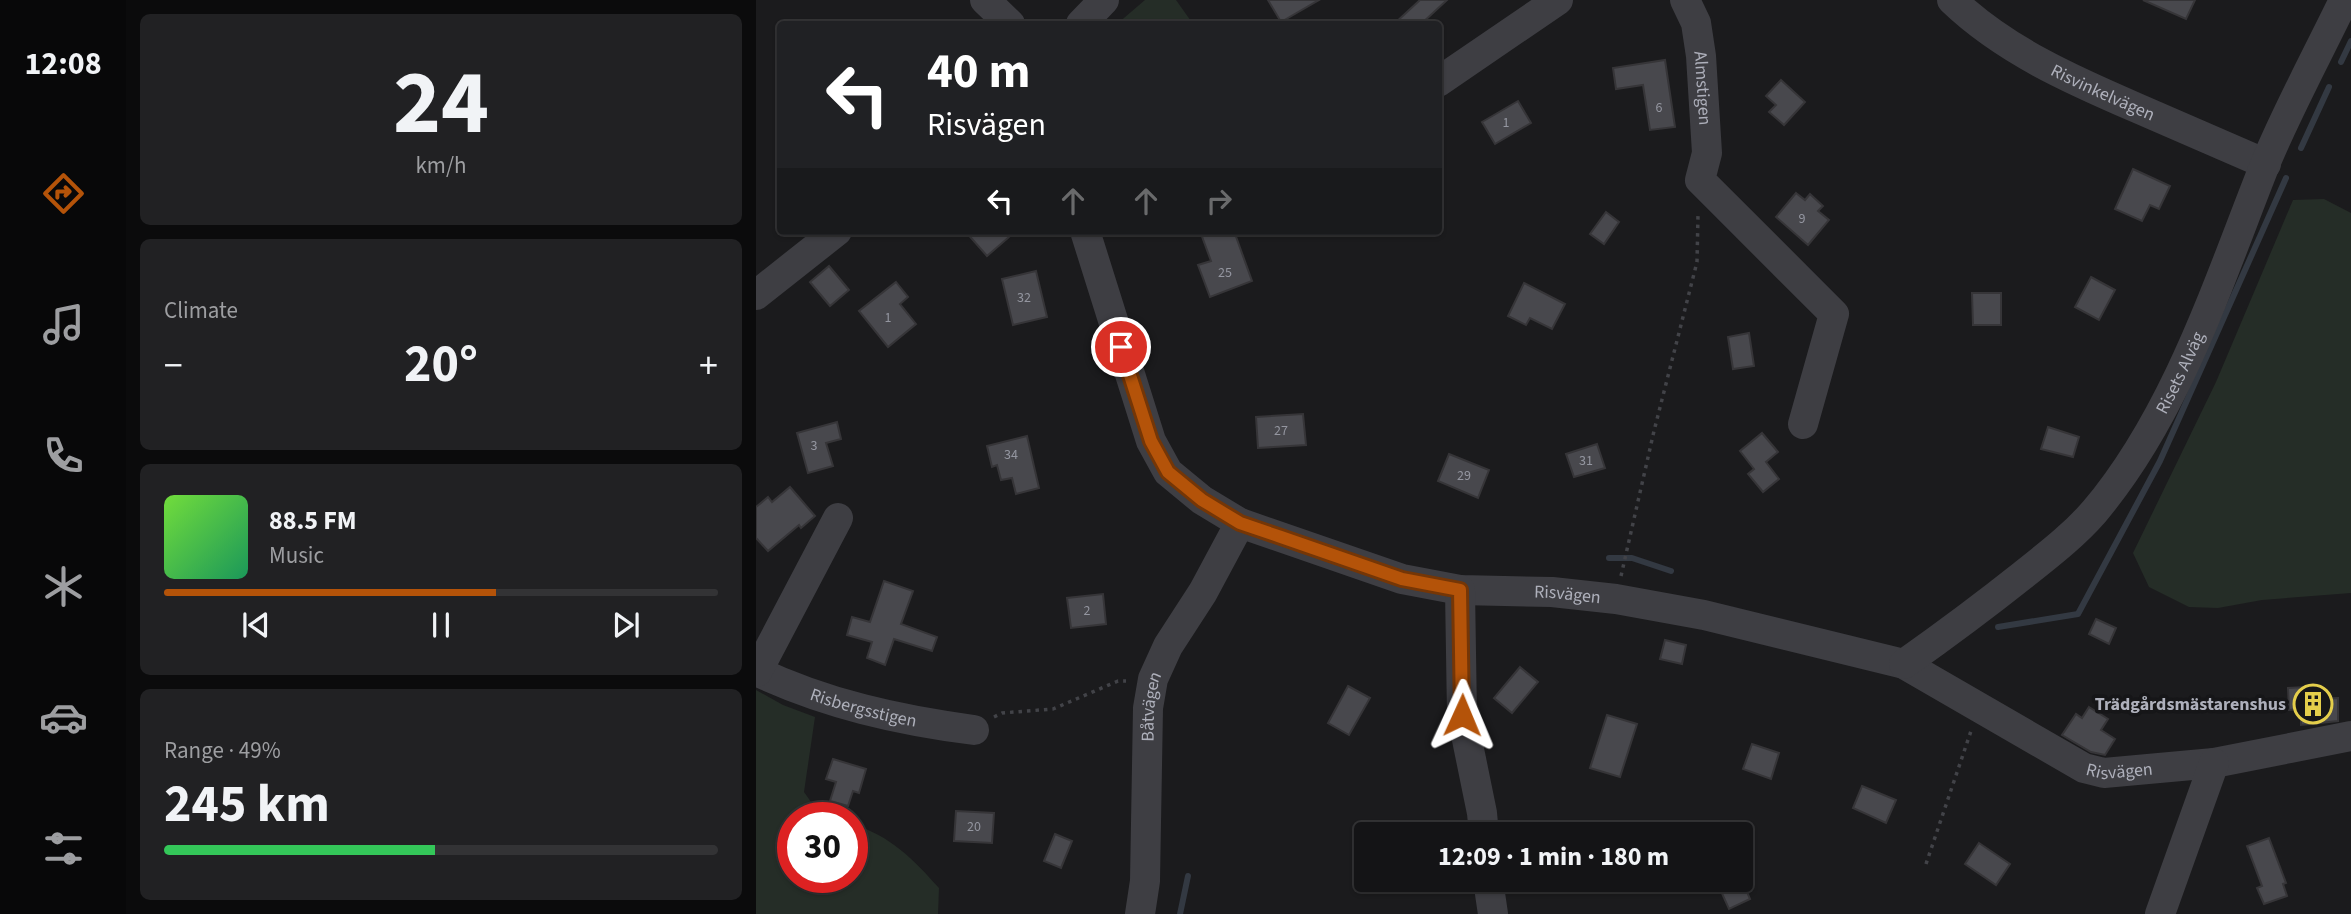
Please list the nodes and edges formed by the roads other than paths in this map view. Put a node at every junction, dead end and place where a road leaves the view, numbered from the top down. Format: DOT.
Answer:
graph roads {
  1 [pos="985,0"];
  2 [pos="1104,0"];
  3 [pos="1558,0"];
  4 [pos="1685,0"];
  5 [pos="1952,0"];
  6 [pos="2344,0"];
  7 [pos="1007,21"];
  8 [pos="1084,21"];
  9 [pos="1442,79"];
  10 [pos="2266,164"];
  11 [pos="832,235"];
  12 [pos="1086,235"];
  13 [pos="756,295"];
  14 [pos="1802,424"];
  15 [pos="838,519"];
  16 [pos="1240,523"];
  17 [pos="1460,590"];
  18 [pos="1904,663"];
  19 [pos="756,672"];
  20 [pos="974,730"];
  21 [pos="2351,736"];
  22 [pos="2214,763"];
  23 [pos="1483,822"];
  24 [pos="1490,892"];
  25 [pos="1140,914"];
  26 [pos="1493,914"];
  27 [pos="2160,914"];
  1 -- 7 [label="street"];
  2 -- 8 [label="street"];
  3 -- 9 [label="street"];
  4 -- 14 [label="street, Almstigen"];
  5 -- 10 [label="street, Risvinkelvägen"];
  6 -- 10 [label="street, Risets Alväg"];
  10 -- 18 [label="street, Risets Alväg"];
  11 -- 13 [label="street"];
  12 -- 16 [label="street, Risvägen"];
  15 -- 19 [label="street"];
  16 -- 17 [label="street, Risvägen"];
  16 -- 25 [label="street, Båtvägen"];
  17 -- 18 [label="street, Risvägen"];
  17 -- 23 [label="street"];
  18 -- 22 [label="street, Risvägen"];
  19 -- 20 [label="street, Risbergsstigen"];
  21 -- 22 [label="street, Risvägen"];
  22 -- 27 [label="street"];
  24 -- 26 [label="street"];
}
